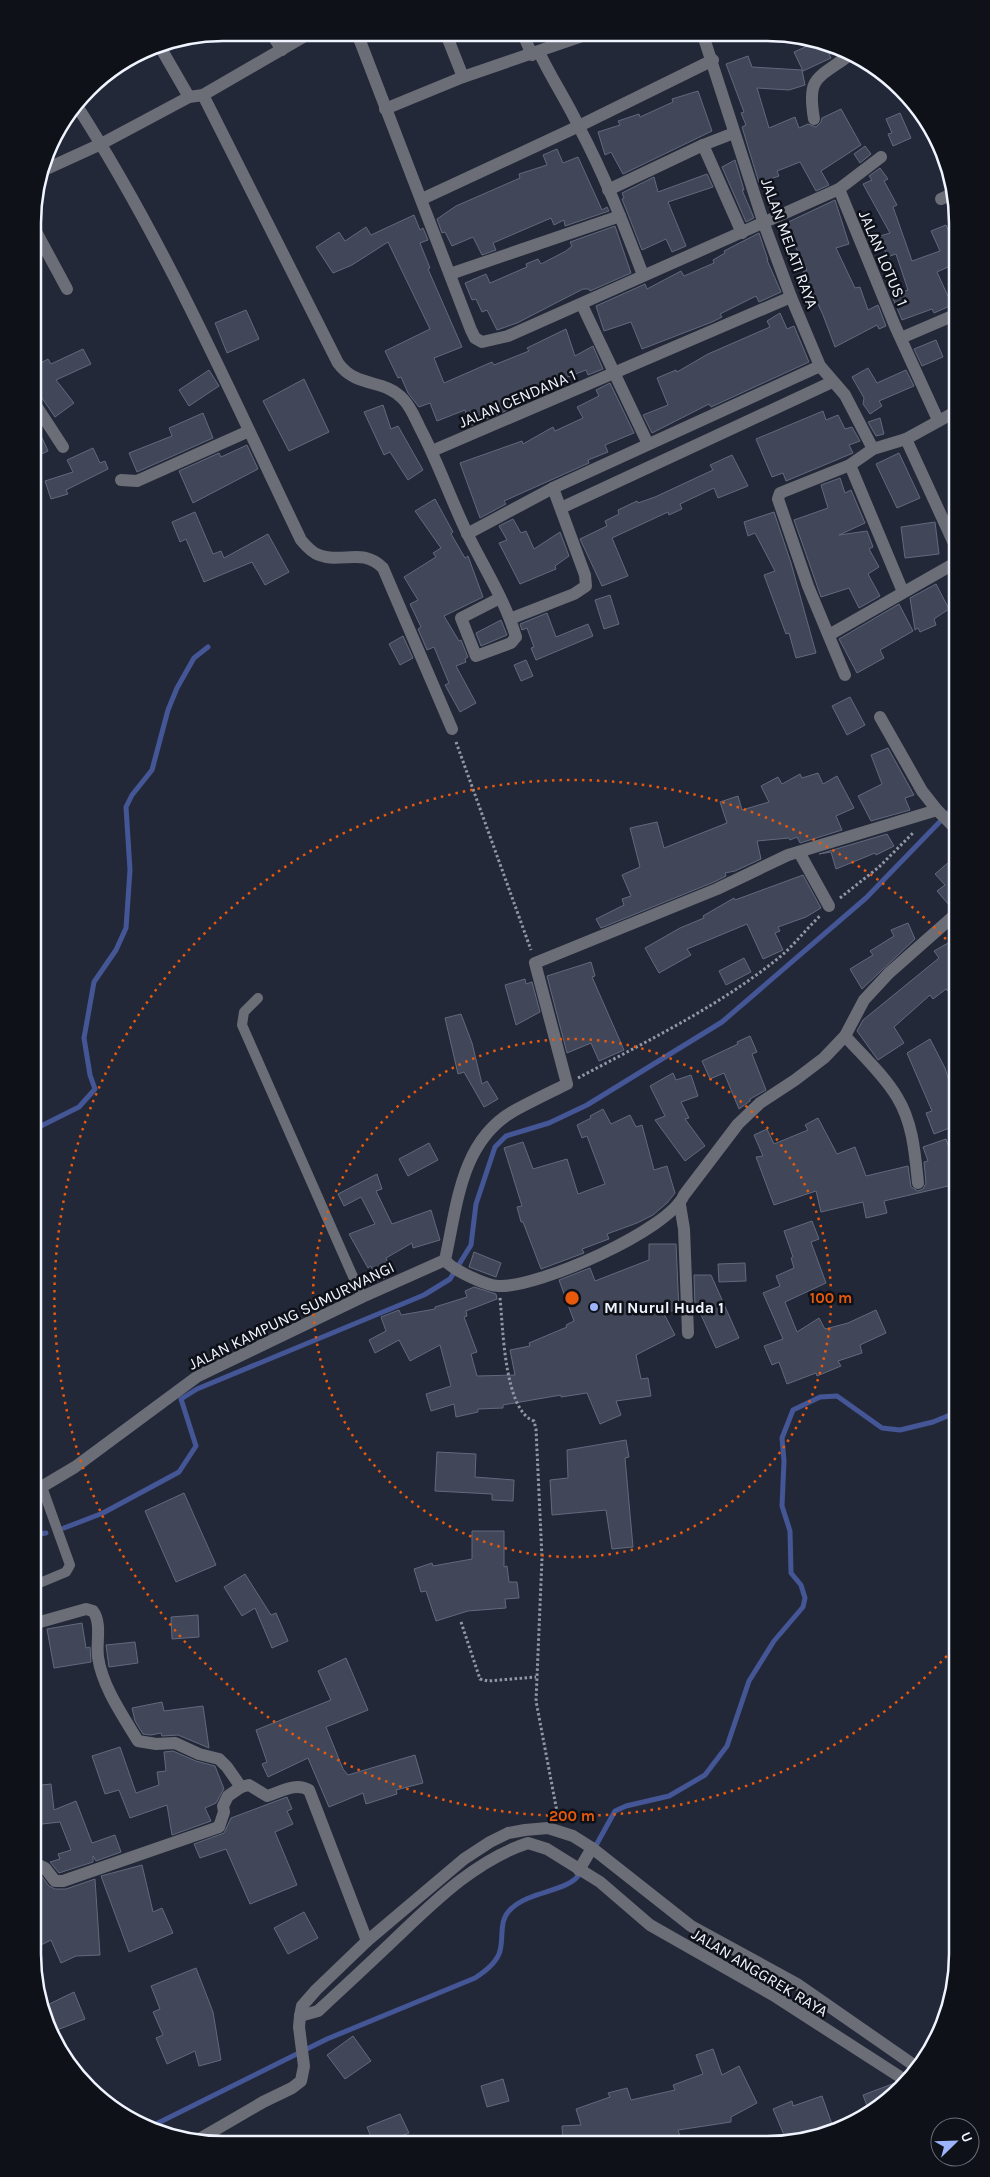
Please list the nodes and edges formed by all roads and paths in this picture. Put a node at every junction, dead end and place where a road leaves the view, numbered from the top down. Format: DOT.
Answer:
graph roads {
  1 [pos="276,41"];
  2 [pos="297,41"];
  3 [pos="360,41"];
  4 [pos="449,41"];
  5 [pos="528,41"];
  6 [pos="570,41"];
  7 [pos="705,41"];
  8 [pos="282,50"];
  9 [pos="163,52"];
  10 [pos="536,54"];
  11 [pos="845,59"];
  12 [pos="712,60"];
  13 [pos="463,77"];
  14 [pos="203,95"];
  15 [pos="188,97"];
  16 [pos="385,109"];
  17 [pos="80,111"];
  18 [pos="814,119"];
  19 [pos="579,126"];
  20 [pos="734,133"];
  21 [pos="101,144"];
  22 [pos="703,145"];
  23 [pos="881,157"];
  24 [pos="50,167"];
  25 [pos="839,189"];
  26 [pos="608,190"];
  27 [pos="947,196"];
  28 [pos="422,199"];
  29 [pos="941,199"];
  30 [pos="620,216"];
  31 [pos="764,224"];
  32 [pos="742,233"];
  33 [pos="41,241"];
  34 [pos="450,274"];
  35 [pos="643,275"];
  36 [pos="67,289"];
  37 [pos="791,297"];
  38 [pos="582,305"];
  39 [pos="949,318"];
  40 [pos="901,338"];
  41 [pos="820,366"];
  42 [pos="615,374"];
  43 [pos="832,382"];
  44 [pos="41,413"];
  45 [pos="949,415"];
  46 [pos="938,420"];
  47 [pos="690,425"];
  48 [pos="249,432"];
  49 [pos="906,439"];
  50 [pos="648,444"];
  51 [pos="698,445"];
  52 [pos="63,447"];
  53 [pos="873,449"];
  54 [pos="432,451"];
  55 [pos="850,465"];
  56 [pos="121,480"];
  57 [pos="553,488"];
  58 [pos="561,508"];
  59 [pos="949,533"];
  60 [pos="467,534"];
  61 [pos="949,566"];
  62 [pos="903,592"];
  63 [pos="500,598"];
  64 [pos="510,619"];
  65 [pos="829,635"];
  66 [pos="845,675"];
  67 [pos="880,716"];
  68 [pos="452,729"];
  69 [pos="939,812"];
  70 [pos="949,821"];
  71 [pos="917,829"];
  72 [pos="799,852"];
  73 [pos="829,906"];
  74 [pos="949,919"];
  75 [pos="535,963"];
  76 [pos="258,998"];
  77 [pos="845,1036"];
  78 [pos="567,1084"];
  79 [pos="918,1183"];
  80 [pos="680,1204"];
  81 [pos="448,1264"];
  82 [pos="499,1286"];
  83 [pos="362,1297"];
  84 [pos="688,1333"];
  85 [pos="41,1488"];
  86 [pos="41,1499"];
  87 [pos="42,1582"];
  88 [pos="41,1622"];
  89 [pos="461,1622"];
  90 [pos="536,1677"];
  91 [pos="240,1787"];
  92 [pos="561,1832"];
  93 [pos="592,1848"];
  94 [pos="41,1866"];
  95 [pos="574,1866"];
  96 [pos="691,1926"];
  97 [pos="367,1940"];
  98 [pos="683,1946"];
  99 [pos="300,2016"];
  100 [pos="912,2064"];
  101 [pos="901,2077"];
  102 [pos="207,2135"];
  1 -- 8 [label="street"];
  2 -- 8 [label="street"];
  3 -- 16 [label="street"];
  4 -- 13 [label="street"];
  5 -- 10 [label="street"];
  6 -- 10 [label="street"];
  7 -- 12 [label="street, JALAN MELATI RAYA"];
  8 -- 14 [label="street"];
  9 -- 15 [label="street"];
  10 -- 13 [label="street"];
  10 -- 19 [label="street"];
  11 -- 18 [label="street"];
  12 -- 19 [label="street"];
  12 -- 20 [label="street, JALAN MELATI RAYA"];
  13 -- 16 [label="street"];
  14 -- 15 [label="street"];
  14 -- 54 [label="street"];
  15 -- 21 [label="street"];
  16 -- 28 [label="street"];
  17 -- 21 [label="street"];
  19 -- 26 [label="street"];
  19 -- 28 [label="street"];
  20 -- 22 [label="street"];
  20 -- 31 [label="street, JALAN MELATI RAYA"];
  21 -- 24 [label="street"];
  21 -- 48 [label="street"];
  22 -- 26 [label="street"];
  22 -- 32 [label="street"];
  23 -- 25 [label="street"];
  25 -- 31 [label="street"];
  25 -- 40 [label="street, JALAN LOTUS 1"];
  26 -- 30 [label="street"];
  27 -- 29 [label="street"];
  28 -- 34 [label="street"];
  30 -- 34 [label="street"];
  30 -- 35 [label="street"];
  31 -- 32 [label="street"];
  31 -- 37 [label="street, JALAN MELATI RAYA"];
  32 -- 35 [label="street"];
  33 -- 36 [label="street"];
  34 -- 38 [label="street"];
  35 -- 38 [label="street"];
  37 -- 41 [label="street, JALAN MELATI RAYA"];
  37 -- 42 [label="street, JALAN CENDANA 1"];
  38 -- 42 [label="street"];
  39 -- 40 [label="street"];
  40 -- 46 [label="street, JALAN LOTUS 1"];
  41 -- 43 [label="street, JALAN MELATI RAYA"];
  41 -- 47 [label="street"];
  42 -- 50 [label="street"];
  42 -- 54 [label="street, JALAN CENDANA 1"];
  43 -- 51 [label="street"];
  43 -- 53 [label="street, JALAN MELATI RAYA"];
  44 -- 52 [label="street"];
  45 -- 46 [label="street"];
  46 -- 49 [label="street"];
  47 -- 50 [label="street"];
  47 -- 51 [label="street"];
  48 -- 56 [label="street"];
  48 -- 68 [label="street"];
  49 -- 53 [label="street"];
  49 -- 59 [label="street"];
  50 -- 57 [label="street"];
  51 -- 58 [label="street"];
  53 -- 55 [label="street"];
  54 -- 60 [label="street"];
  55 -- 62 [label="street"];
  55 -- 65 [label="street"];
  57 -- 58 [label="street"];
  57 -- 60 [label="street"];
  58 -- 64 [label="street"];
  60 -- 63 [label="street"];
  61 -- 62 [label="street"];
  62 -- 65 [label="street"];
  63 -- 64 [label="street"];
  63 -- 64 [label="street"];
  65 -- 66 [label="street"];
  67 -- 69 [label="street"];
  68 -- 75 [label="path"];
  69 -- 70 [label="street"];
  69 -- 72 [label="street"];
  71 -- 73 [label="path"];
  72 -- 73 [label="street"];
  72 -- 75 [label="street"];
  73 -- 78 [label="path"];
  74 -- 77 [label="street"];
  75 -- 78 [label="street"];
  76 -- 83 [label="lane"];
  77 -- 79 [label="street"];
  77 -- 80 [label="street"];
  78 -- 81 [label="street"];
  80 -- 82 [label="street"];
  80 -- 84 [label="street"];
  81 -- 82 [label="street"];
  81 -- 83 [label="street, JALAN KAMPUNG SUMURWANGI"];
  82 -- 90 [label="path"];
  83 -- 85 [label="street, JALAN KAMPUNG SUMURWANGI"];
  86 -- 87 [label="lane"];
  88 -- 91 [label="street"];
  89 -- 90 [label="path"];
  90 -- 92 [label="path"];
  91 -- 94 [label="street"];
  91 -- 97 [label="street"];
  92 -- 93 [label="street, JALAN ANGGREK RAYA"];
  92 -- 97 [label="street, JALAN ANGGREK RAYA"];
  93 -- 95 [label="street"];
  93 -- 96 [label="street, JALAN ANGGREK RAYA"];
  95 -- 98 [label="street, JALAN ANGGREK RAYA"];
  95 -- 99 [label="street, JALAN ANGGREK RAYA"];
  96 -- 98 [label="street"];
  96 -- 100 [label="street, JALAN ANGGREK RAYA"];
  97 -- 99 [label="street, JALAN ANGGREK RAYA"];
  98 -- 101 [label="street, JALAN ANGGREK RAYA"];
  99 -- 102 [label="street"];
}
